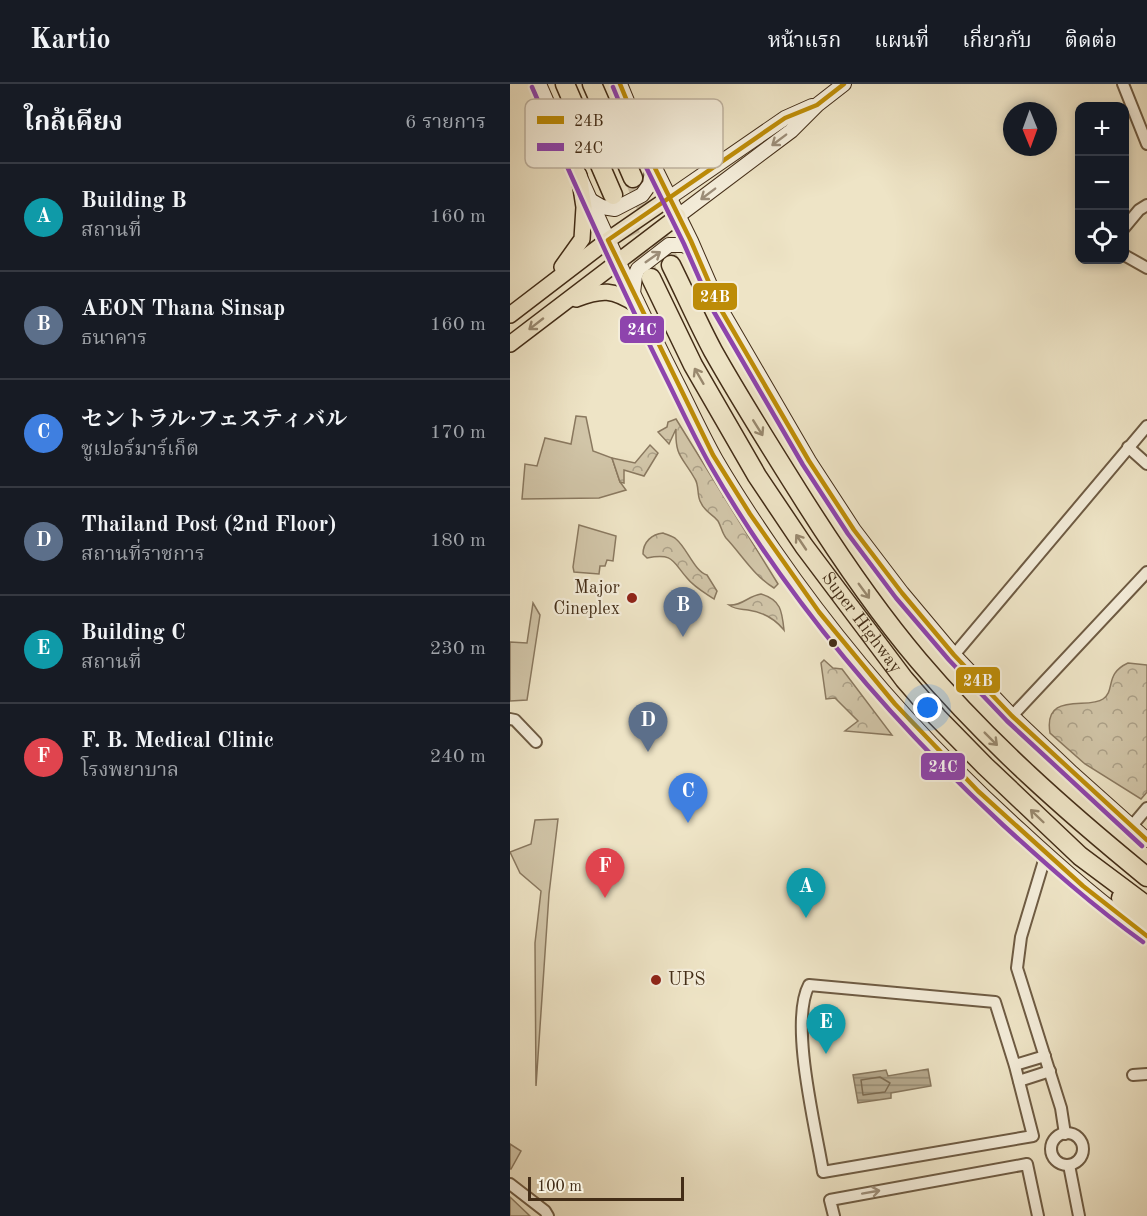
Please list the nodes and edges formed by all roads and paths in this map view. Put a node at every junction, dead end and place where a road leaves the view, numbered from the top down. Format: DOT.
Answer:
graph roads {
  1 [pos="539,84"];
  2 [pos="565,84"];
  3 [pos="592,84"];
  4 [pos="620,84"];
  5 [pos="844,84"];
  6 [pos="1123,84"];
  7 [pos="546,99"];
  8 [pos="571,99"];
  9 [pos="599,99"];
  10 [pos="626,99"];
  11 [pos="817,105"];
  12 [pos="1147,144"];
  13 [pos="723,161"];
  14 [pos="576,168"];
  15 [pos="601,168"];
  16 [pos="629,168"];
  17 [pos="652,168"];
  18 [pos="655,168"];
  19 [pos="712,168"];
  20 [pos="579,175"];
  21 [pos="633,178"];
  22 [pos="613,195"];
  23 [pos="669,198"];
  24 [pos="590,200"];
  25 [pos="1147,205"];
  26 [pos="678,216"];
  27 [pos="1129,223"];
  28 [pos="608,240"];
  29 [pos="694,250"];
  30 [pos="1129,257"];
  31 [pos="617,261"];
  32 [pos="671,265"];
  33 [pos="1147,268"];
  34 [pos="651,278"];
  35 [pos="545,288"];
  36 [pos="635,300"];
  37 [pos="561,304"];
  38 [pos="510,315"];
  39 [pos="510,344"];
  40 [pos="1147,426"];
  41 [pos="1128,447"];
  42 [pos="1147,464"];
  43 [pos="1147,572"];
  44 [pos="954,655"];
  45 [pos="1011,716"];
  46 [pos="510,719"];
  47 [pos="537,742"];
  48 [pos="1147,808"];
  49 [pos="1085,826"];
  50 [pos="1131,826"];
  51 [pos="1147,840"];
  52 [pos="1046,854"];
  53 [pos="1080,856"];
  54 [pos="1147,860"];
  55 [pos="1147,877"];
  56 [pos="1147,906"];
  57 [pos="1147,925"];
  58 [pos="1147,936"];
  59 [pos="1045,1056"];
  60 [pos="1015,1065"];
  61 [pos="1050,1071"];
  62 [pos="1147,1074"];
  63 [pos="1133,1075"];
  64 [pos="1019,1081"];
  65 [pos="1065,1134"];
  66 [pos="1069,1165"];
  67 [pos="510,1184"];
  68 [pos="548,1216"];
  69 [pos="834,1216"];
  70 [pos="1038,1216"];
  71 [pos="1078,1216"];
  1 -- 7 [label="main road"];
  2 -- 8 [label="highway"];
  3 -- 9 [label="highway"];
  4 -- 10 [label="main road"];
  5 -- 11 [label="main road"];
  6 -- 12 [label="street"];
  11 -- 13 [label="main road"];
  11 -- 26 [label="main road, one-way"];
  14 -- 20 [label="main road"];
  15 -- 22 [label="highway"];
  16 -- 21 [label="highway"];
  17 -- 24 [label="main road"];
  18 -- 23 [label="main road"];
  19 -- 23 [label="main road"];
  20 -- 24 [label="main road"];
  20 -- 35 [label="main road"];
  23 -- 26 [label="main road"];
  23 -- 28 [label="main road"];
  24 -- 28 [label="main road"];
  25 -- 27 [label="street"];
  26 -- 29 [label="main road"];
  26 -- 31 [label="main road"];
  28 -- 31 [label="main road"];
  28 -- 35 [label="main road"];
  36 -- 29 [label="main road, one-way"];
  29 -- 44 [label="main road"];
  30 -- 33 [label="street"];
  31 -- 36 [label="main road"];
  31 -- 37 [label="main road"];
  32 -- 49 [label="highway, Super Highway, one-way"];
  53 -- 34 [label="highway, Super Highway, one-way"];
  35 -- 38 [label="main road"];
  36 -- 37 [label="main road"];
  36 -- 52 [label="main road"];
  37 -- 39 [label="main road, one-way"];
  40 -- 41 [label="street"];
  41 -- 42 [label="street"];
  41 -- 44 [label="street"];
  43 -- 45 [label="street"];
  44 -- 45 [label="main road"];
  45 -- 50 [label="main road"];
  46 -- 47 [label="street"];
  48 -- 50 [label="street"];
  49 -- 54 [label="highway"];
  49 -- 55 [label="highway, Super Highway"];
  50 -- 51 [label="main road"];
  52 -- 58 [label="main road"];
  52 -- 59 [label="street"];
  53 -- 56 [label="highway, Super Highway"];
  53 -- 57 [label="highway"];
  59 -- 60 [label="street"];
  59 -- 61 [label="street"];
  60 -- 64 [label="street"];
  60 -- 64 [label="street"];
  61 -- 64 [label="street"];
  61 -- 65 [label="street"];
  62 -- 63 [label="street"];
  65 -- 66 [label="street"];
  65 -- 66 [label="street"];
  66 -- 71 [label="street"];
  67 -- 68 [label="street"];
  69 -- 70 [label="street, one-way"];
}
